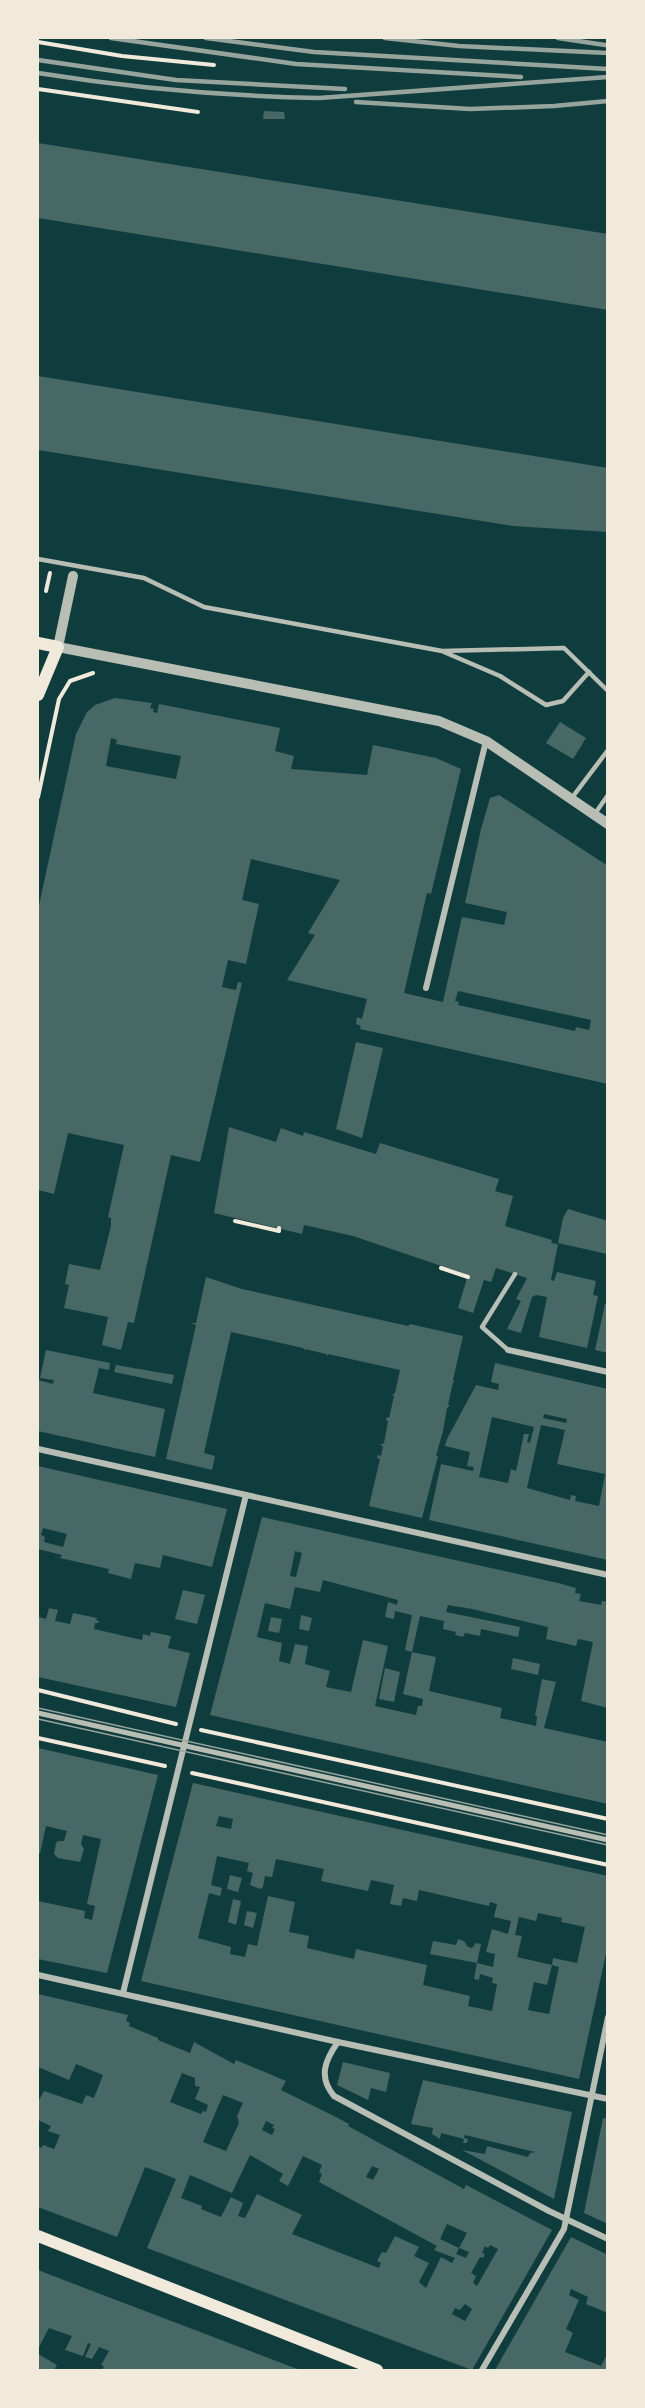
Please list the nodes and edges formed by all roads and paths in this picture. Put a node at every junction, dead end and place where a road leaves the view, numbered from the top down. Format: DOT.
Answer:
graph roads {
  1 [pos="38,42"];
  2 [pos="214,65"];
  3 [pos="38,89"];
  4 [pos="198,112"];
  5 [pos="38,559"];
  6 [pos="50,572"];
  7 [pos="73,576"];
  8 [pos="46,591"];
  9 [pos="38,643"];
  10 [pos="57,647"];
  11 [pos="442,651"];
  12 [pos="589,672"];
  13 [pos="78,676"];
  14 [pos="608,692"];
  15 [pos="38,695"];
  16 [pos="486,741"];
  17 [pos="608,750"];
  18 [pos="608,795"];
  19 [pos="38,797"];
  20 [pos="571,799"];
  21 [pos="594,815"];
  22 [pos="608,824"];
  23 [pos="426,988"];
  24 [pos="234,1221"];
  25 [pos="279,1228"];
  26 [pos="441,1268"];
  27 [pos="515,1274"];
  28 [pos="468,1276"];
  29 [pos="508,1350"];
  30 [pos="608,1372"];
  31 [pos="38,1449"];
  32 [pos="246,1495"];
  33 [pos="608,1575"];
  34 [pos="38,1690"];
  35 [pos="38,1713"];
  36 [pos="168,1722"];
  37 [pos="199,1729"];
  38 [pos="38,1738"];
  39 [pos="184,1746"];
  40 [pos="166,1766"];
  41 [pos="192,1773"];
  42 [pos="608,1819"];
  43 [pos="608,1840"];
  44 [pos="608,1865"];
  45 [pos="38,1975"];
  46 [pos="123,1993"];
  47 [pos="608,2017"];
  48 [pos="338,2042"];
  49 [pos="590,2095"];
  50 [pos="608,2099"];
  51 [pos="566,2219"];
  52 [pos="38,2236"];
  53 [pos="608,2239"];
  54 [pos="377,2370"];
  55 [pos="482,2370"];
  1 -- 2 [label="path"];
  3 -- 4 [label="path"];
  5 -- 11 [label="lane"];
  6 -- 8 [label="path"];
  7 -- 10 [label="street"];
  9 -- 10 [label="main road"];
  10 -- 15 [label="main road"];
  10 -- 16 [label="street"];
  11 -- 12 [label="lane"];
  11 -- 12 [label="lane"];
  12 -- 14 [label="lane"];
  13 -- 19 [label="path"];
  16 -- 20 [label="street"];
  16 -- 23 [label="street"];
  17 -- 20 [label="lane"];
  18 -- 21 [label="lane"];
  20 -- 21 [label="street"];
  21 -- 22 [label="street"];
  24 -- 25 [label="path"];
  26 -- 28 [label="path"];
  27 -- 29 [label="lane"];
  29 -- 30 [label="street"];
  31 -- 32 [label="street"];
  32 -- 33 [label="street"];
  32 -- 39 [label="street"];
  34 -- 36 [label="path"];
  35 -- 39 [label="street"];
  37 -- 42 [label="path"];
  38 -- 40 [label="path"];
  39 -- 43 [label="street"];
  39 -- 46 [label="street"];
  41 -- 44 [label="path"];
  45 -- 46 [label="street"];
  46 -- 48 [label="street"];
  47 -- 49 [label="street"];
  48 -- 49 [label="street"];
  48 -- 51 [label="street"];
  49 -- 50 [label="street"];
  49 -- 51 [label="street"];
  51 -- 53 [label="street"];
  51 -- 55 [label="street"];
  52 -- 54 [label="main road"];
}
